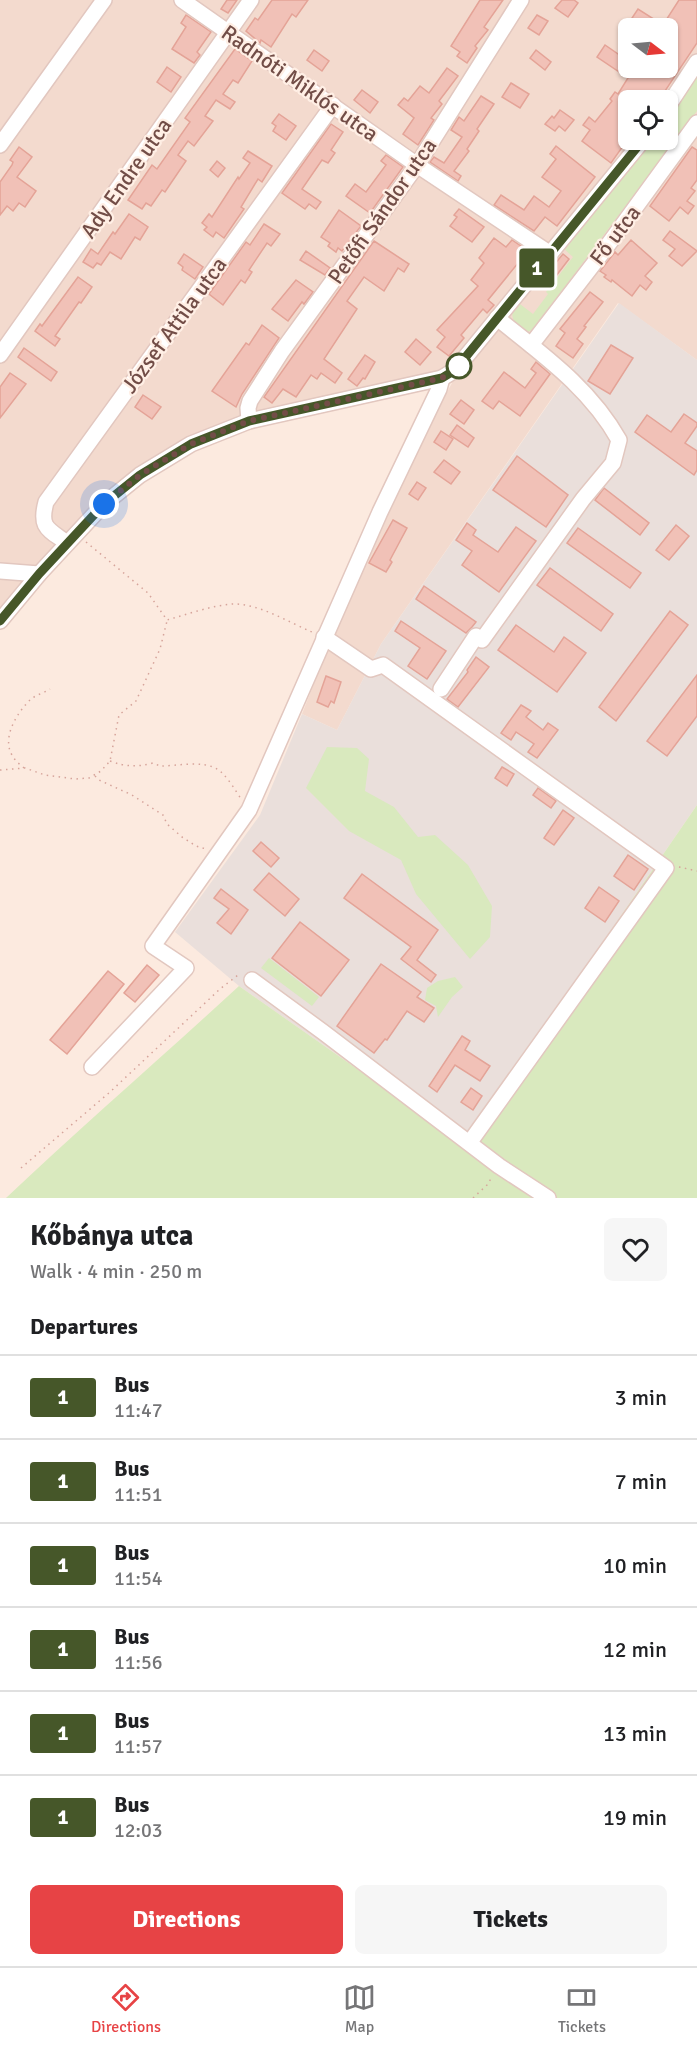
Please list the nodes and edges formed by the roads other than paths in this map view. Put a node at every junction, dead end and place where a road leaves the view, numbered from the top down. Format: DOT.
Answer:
graph roads {
  1 [pos="104,0"];
  2 [pos="182,0"];
  3 [pos="251,0"];
  4 [pos="521,0"];
  5 [pos="228,32"];
  6 [pos="697,62"];
  7 [pos="678,91"];
  8 [pos="333,105"];
  9 [pos="697,123"];
  10 [pos="0,145"];
  11 [pos="635,150"];
  12 [pos="417,165"];
  13 [pos="549,253"];
  14 [pos="497,318"];
  15 [pos="531,345"];
  16 [pos="0,355"];
  17 [pos="442,378"];
  18 [pos="249,421"];
  19 [pos="72,538"];
  20 [pos="0,572"];
  21 [pos="39,574"];
  22 [pos="0,621"];
  23 [pos="324,637"];
  24 [pos="441,689"];
  25 [pos="252,980"];
  26 [pos="92,1067"];
  27 [pos="470,1142"];
  28 [pos="548,1198"];
  1 -- 10 [label="street"];
  2 -- 5 [label="street, Radnóti Miklós utca"];
  3 -- 5 [label="street, Ady Endre utca"];
  4 -- 12 [label="street, Petőfi Sándor utca"];
  5 -- 8 [label="street, Radnóti Miklós utca"];
  5 -- 16 [label="street, Ady Endre utca"];
  6 -- 7 [label="street"];
  8 -- 12 [label="street, Radnóti Miklós utca"];
  8 -- 19 [label="street, József Attila utca"];
  9 -- 15 [label="street, Fő utca"];
  11 -- 13 [label="street, Fő utca"];
  12 -- 13 [label="street, Radnóti Miklós utca"];
  12 -- 18 [label="street, Petőfi Sándor utca"];
  13 -- 14 [label="street, Fő utca"];
  14 -- 15 [label="street"];
  14 -- 17 [label="street, Fő utca"];
  15 -- 24 [label="street"];
  17 -- 18 [label="street"];
  17 -- 23 [label="street"];
  18 -- 19 [label="street"];
  19 -- 21 [label="street"];
  20 -- 21 [label="street"];
  21 -- 22 [label="street"];
  23 -- 26 [label="street"];
  23 -- 27 [label="street"];
  25 -- 27 [label="street"];
  27 -- 28 [label="street"];
}
